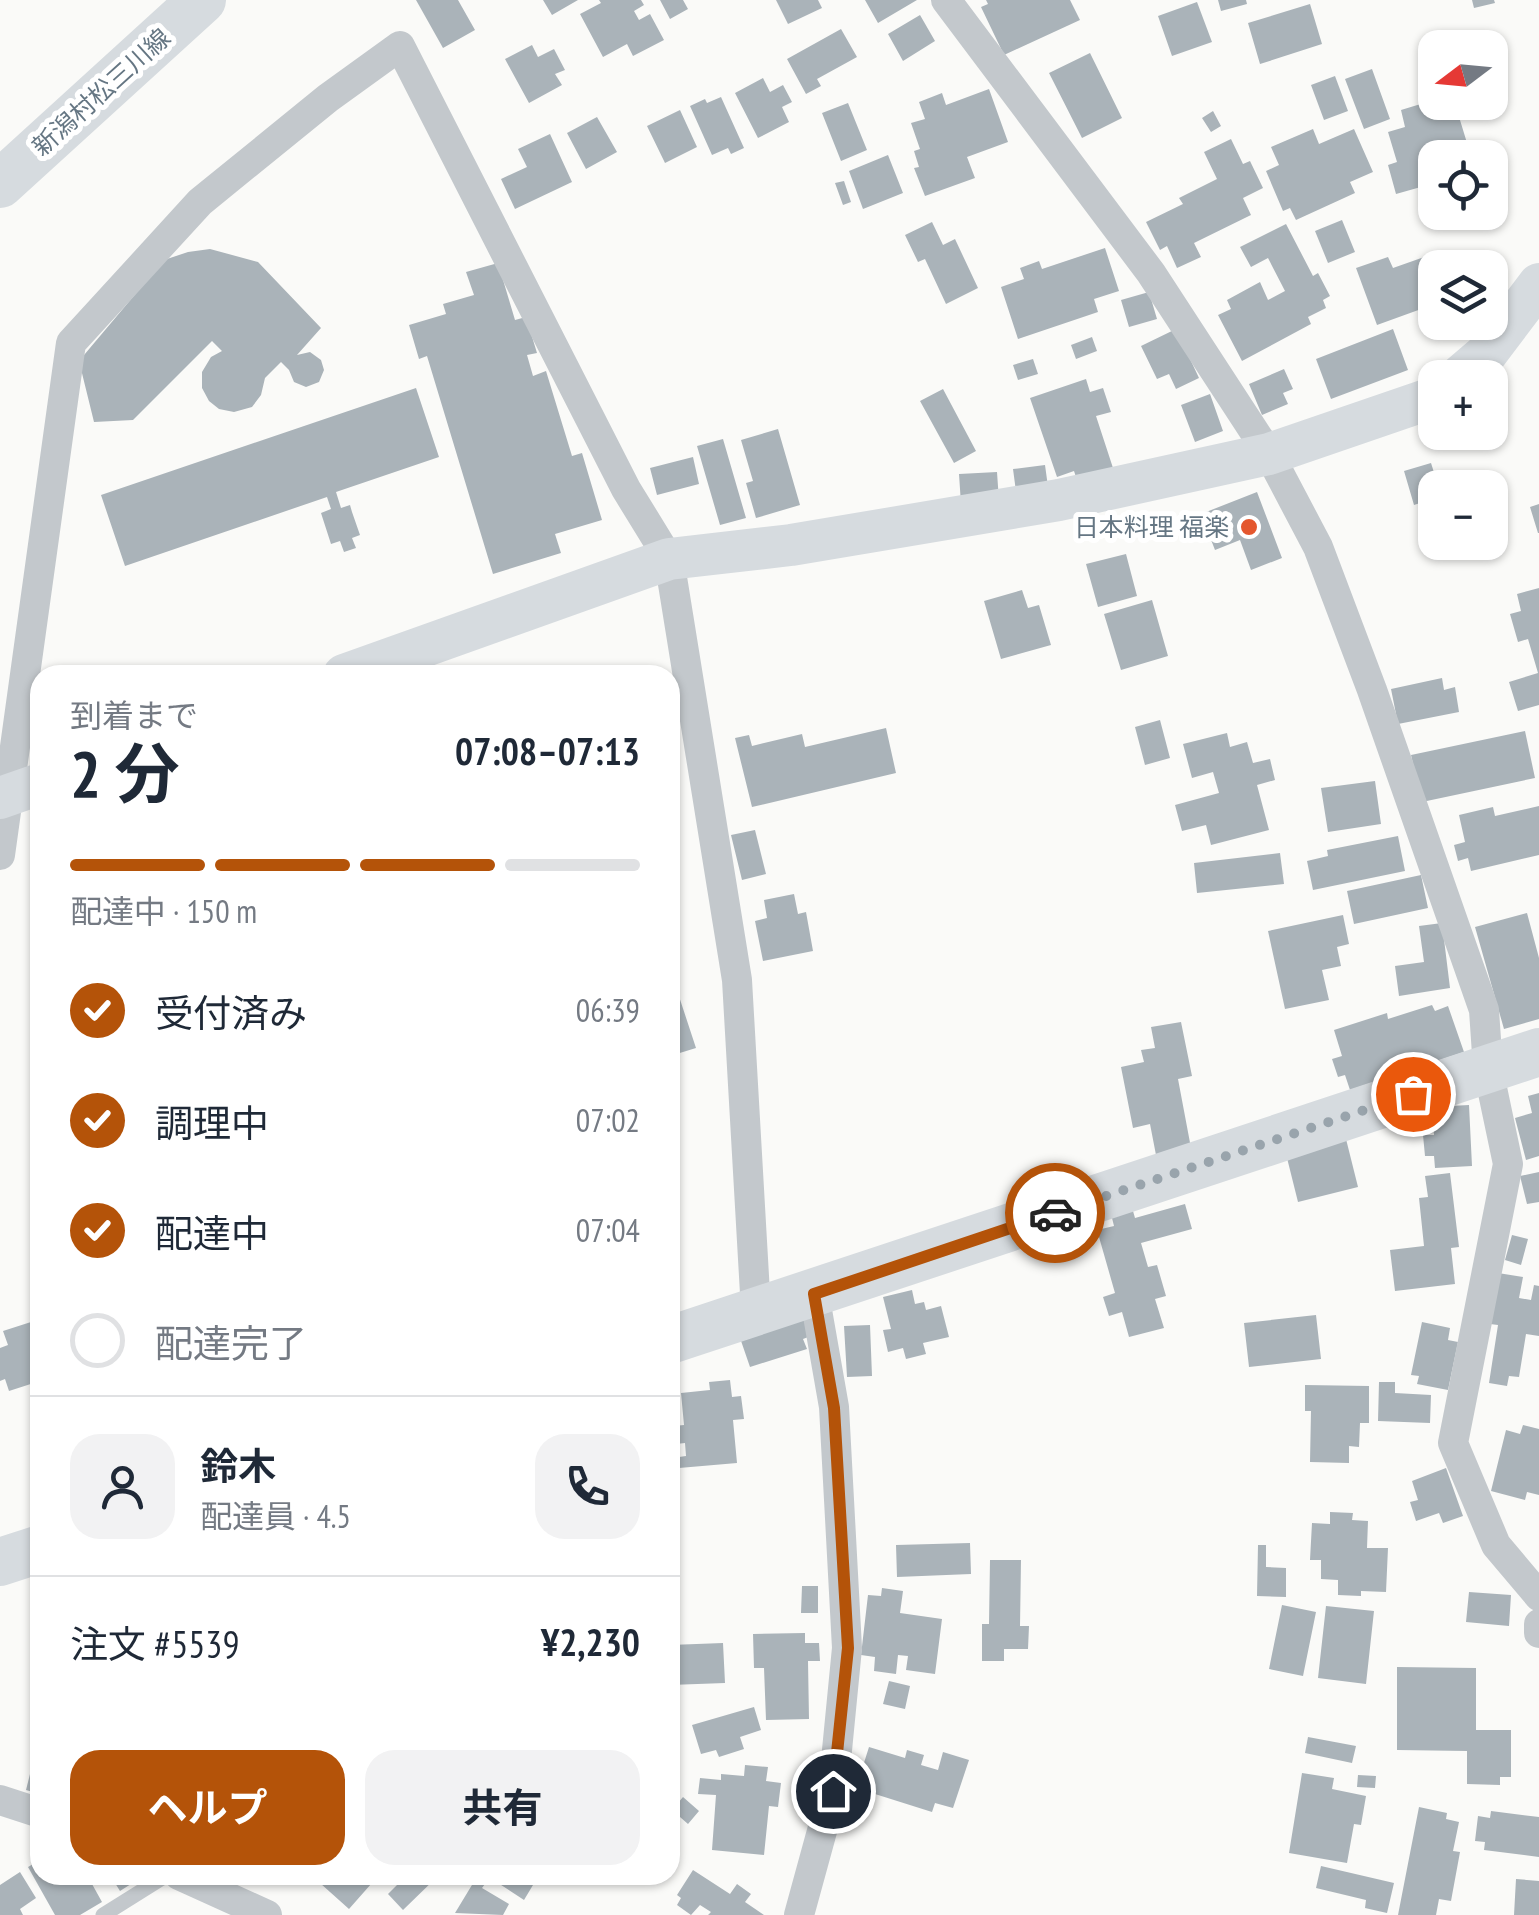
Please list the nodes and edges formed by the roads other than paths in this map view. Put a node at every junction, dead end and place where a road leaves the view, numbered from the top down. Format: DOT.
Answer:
graph roads {
  1 [pos="202,0"];
  2 [pos="946,0"];
  3 [pos="0,184"];
  4 [pos="1539,284"];
  5 [pos="1479,360"];
  6 [pos="1418,403"];
  7 [pos="1268,454"];
  8 [pos="669,559"];
  9 [pos="31,665"];
  10 [pos="372,665"];
  11 [pos="30,676"];
  12 [pos="16,792"];
  13 [pos="0,855"];
  14 [pos="1539,1052"];
  15 [pos="1488,1069"];
  16 [pos="814,1294"];
  17 [pos="756,1311"];
  18 [pos="680,1337"];
  19 [pos="30,1552"];
  20 [pos="0,1562"];
  21 [pos="1539,1596"];
  22 [pos="0,1800"];
  23 [pos="30,1810"];
  24 [pos="151,1885"];
  25 [pos="202,1885"];
  26 [pos="103,1915"];
  27 [pos="267,1915"];
  28 [pos="799,1915"];
  1 -- 3 [label="main road, 新潟村松三川線"];
  2 -- 7 [label="street"];
  4 -- 5 [label="street"];
  6 -- 7 [label="street"];
  7 -- 8 [label="street"];
  7 -- 15 [label="street"];
  8 -- 9 [label="street"];
  8 -- 10 [label="street"];
  8 -- 17 [label="street"];
  11 -- 12 [label="street"];
  12 -- 13 [label="street"];
  14 -- 15 [label="main road"];
  15 -- 16 [label="main road"];
  15 -- 21 [label="street"];
  16 -- 17 [label="main road"];
  16 -- 28 [label="street"];
  17 -- 18 [label="main road"];
  19 -- 20 [label="main road"];
  22 -- 23 [label="street"];
  24 -- 26 [label="lane"];
  25 -- 27 [label="street"];
}
